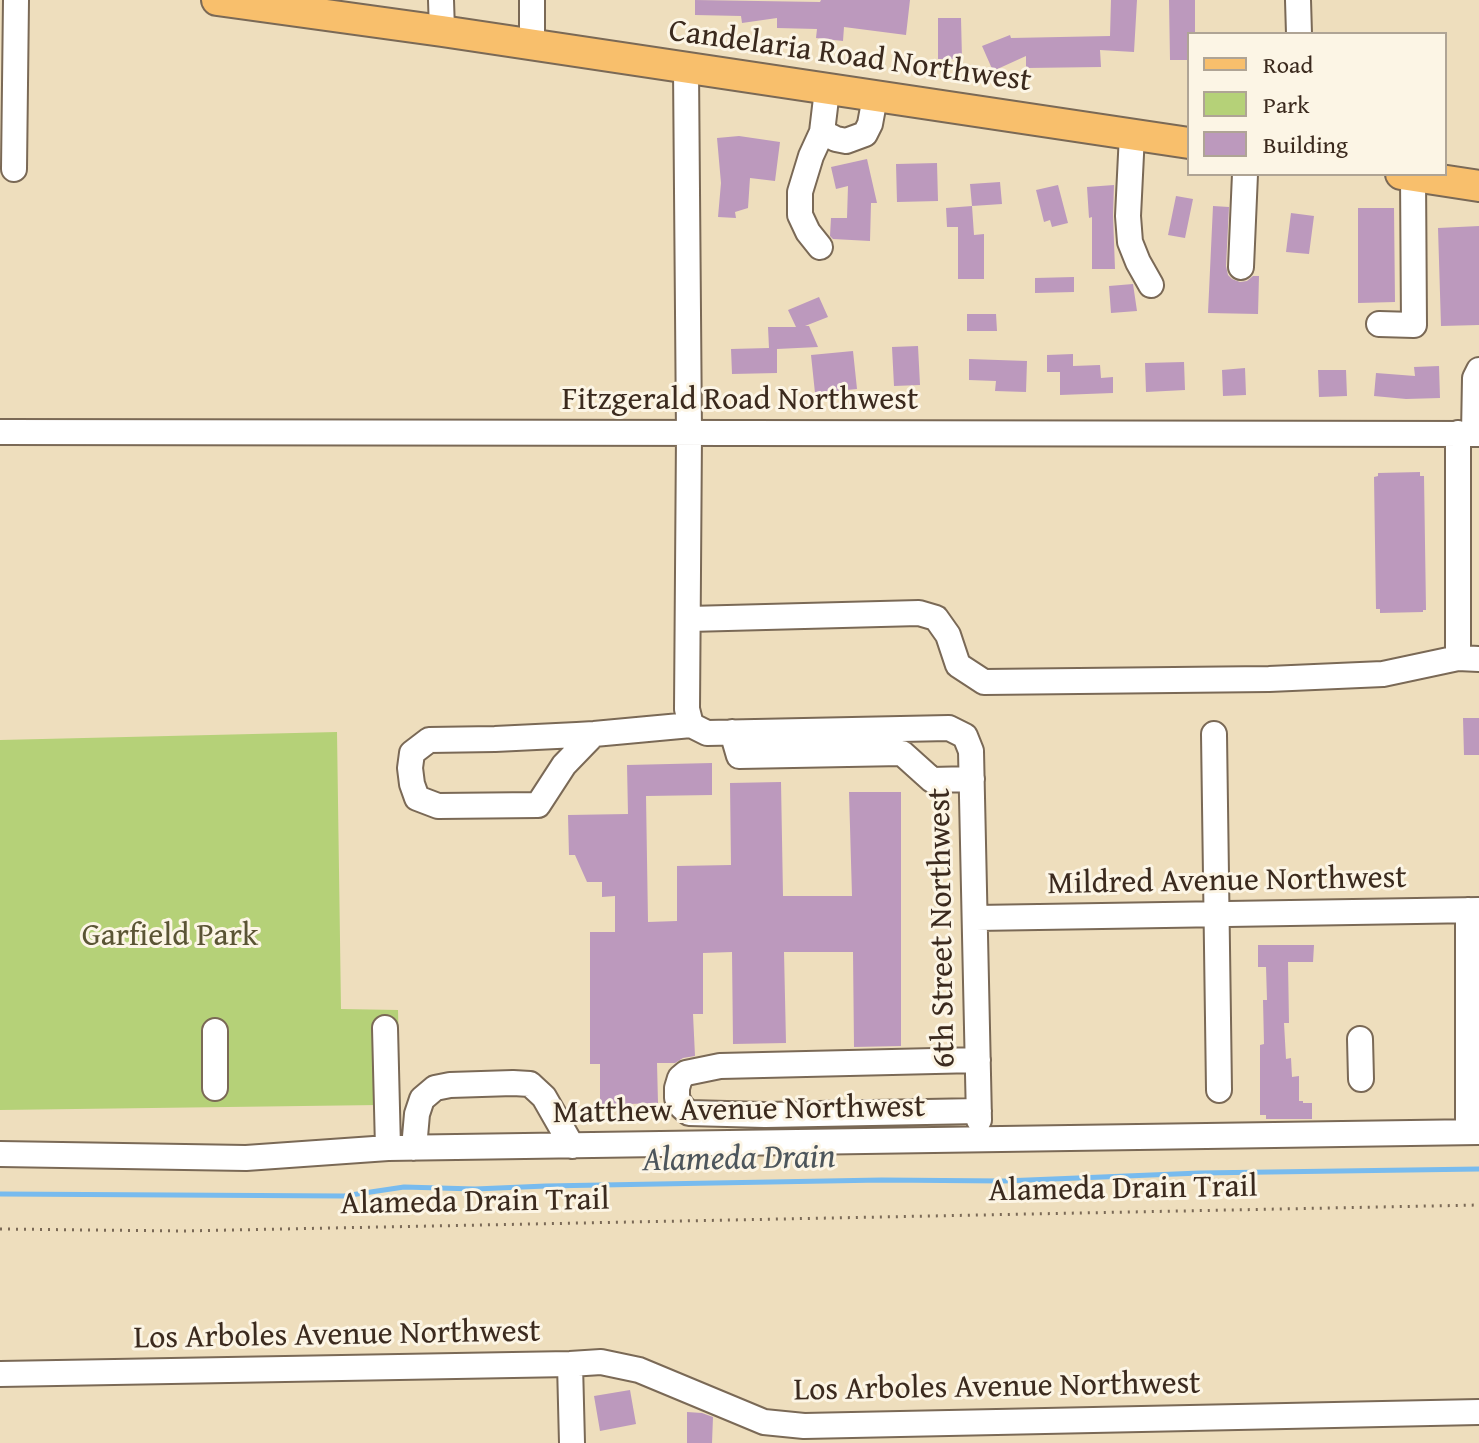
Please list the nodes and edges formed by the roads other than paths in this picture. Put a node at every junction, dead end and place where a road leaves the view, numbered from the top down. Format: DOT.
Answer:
graph roads {
  1 [pos="16,0"];
  2 [pos="217,0"];
  3 [pos="441,0"];
  4 [pos="532,0"];
  5 [pos="1298,0"];
  6 [pos="442,31"];
  7 [pos="1299,32"];
  8 [pos="532,46"];
  9 [pos="686,69"];
  10 [pos="827,90"];
  11 [pos="875,97"];
  12 [pos="822,132"];
  13 [pos="1132,134"];
  14 [pos="1187,143"];
  15 [pos="14,169"];
  16 [pos="1245,176"];
  17 [pos="1407,176"];
  18 [pos="1414,176"];
  19 [pos="1479,186"];
  20 [pos="820,247"];
  21 [pos="1241,267"];
  22 [pos="1151,285"];
  23 [pos="1379,324"];
  24 [pos="1478,378"];
  25 [pos="0,432"];
  26 [pos="689,434"];
  27 [pos="1470,434"];
  28 [pos="1469,555"];
  29 [pos="689,619"];
  30 [pos="1469,659"];
  31 [pos="691,725"];
  32 [pos="732,732"];
  33 [pos="594,734"];
  34 [pos="1214,734"];
  35 [pos="972,779"];
  36 [pos="1474,910"];
  37 [pos="1217,914"];
  38 [pos="976,918"];
  39 [pos="385,1028"];
  40 [pos="215,1031"];
  41 [pos="1360,1039"];
  42 [pos="978,1060"];
  43 [pos="1361,1079"];
  44 [pos="215,1088"];
  45 [pos="1219,1090"];
  46 [pos="1474,1132"];
  47 [pos="572,1146"];
  48 [pos="388,1148"];
  49 [pos="414,1148"];
  50 [pos="0,1154"];
  51 [pos="570,1364"];
  52 [pos="0,1374"];
  53 [pos="1479,1412"];
  54 [pos="572,1443"];
  1 -- 15 [label="street"];
  2 -- 6 [label="main road, Candelaria Road Northwest"];
  3 -- 6 [label="street"];
  4 -- 8 [label="street"];
  5 -- 7 [label="street"];
  6 -- 8 [label="main road, Candelaria Road Northwest"];
  8 -- 9 [label="main road, Candelaria Road Northwest"];
  9 -- 10 [label="main road, Candelaria Road Northwest"];
  9 -- 26 [label="street"];
  10 -- 11 [label="main road, Candelaria Road Northwest"];
  10 -- 12 [label="street"];
  11 -- 12 [label="street"];
  11 -- 13 [label="main road, Candelaria Road Northwest"];
  12 -- 20 [label="street"];
  13 -- 14 [label="main road, Candelaria Road Northwest"];
  13 -- 22 [label="street"];
  16 -- 21 [label="street"];
  17 -- 23 [label="street"];
  18 -- 19 [label="main road"];
  24 -- 27 [label="street"];
  25 -- 26 [label="street, Fitzgerald Road Northwest"];
  26 -- 27 [label="street, Fitzgerald Road Northwest"];
  26 -- 29 [label="street"];
  27 -- 28 [label="street"];
  28 -- 30 [label="street"];
  29 -- 30 [label="street"];
  29 -- 31 [label="street"];
  31 -- 32 [label="street"];
  31 -- 33 [label="street"];
  32 -- 35 [label="street"];
  32 -- 35 [label="street, 6th Street Northwest"];
  33 -- 33 [label="street"];
  34 -- 37 [label="street"];
  35 -- 38 [label="street, 6th Street Northwest"];
  36 -- 37 [label="street, Mildred Avenue Northwest"];
  36 -- 46 [label="street"];
  37 -- 38 [label="street, Mildred Avenue Northwest"];
  37 -- 45 [label="street"];
  38 -- 42 [label="street, 6th Street Northwest"];
  39 -- 48 [label="street"];
  40 -- 44 [label="street"];
  41 -- 43 [label="street"];
  42 -- 42 [label="street, 6th Street Northwest"];
  46 -- 47 [label="street, Matthew Avenue Northwest"];
  47 -- 49 [label="street, Matthew Avenue Northwest"];
  47 -- 49 [label="street"];
  48 -- 49 [label="street, Matthew Avenue Northwest"];
  48 -- 50 [label="street, Matthew Avenue Northwest"];
  51 -- 52 [label="street, Los Arboles Avenue Northwest"];
  51 -- 53 [label="street, Los Arboles Avenue Northwest"];
  51 -- 54 [label="street"];
}
